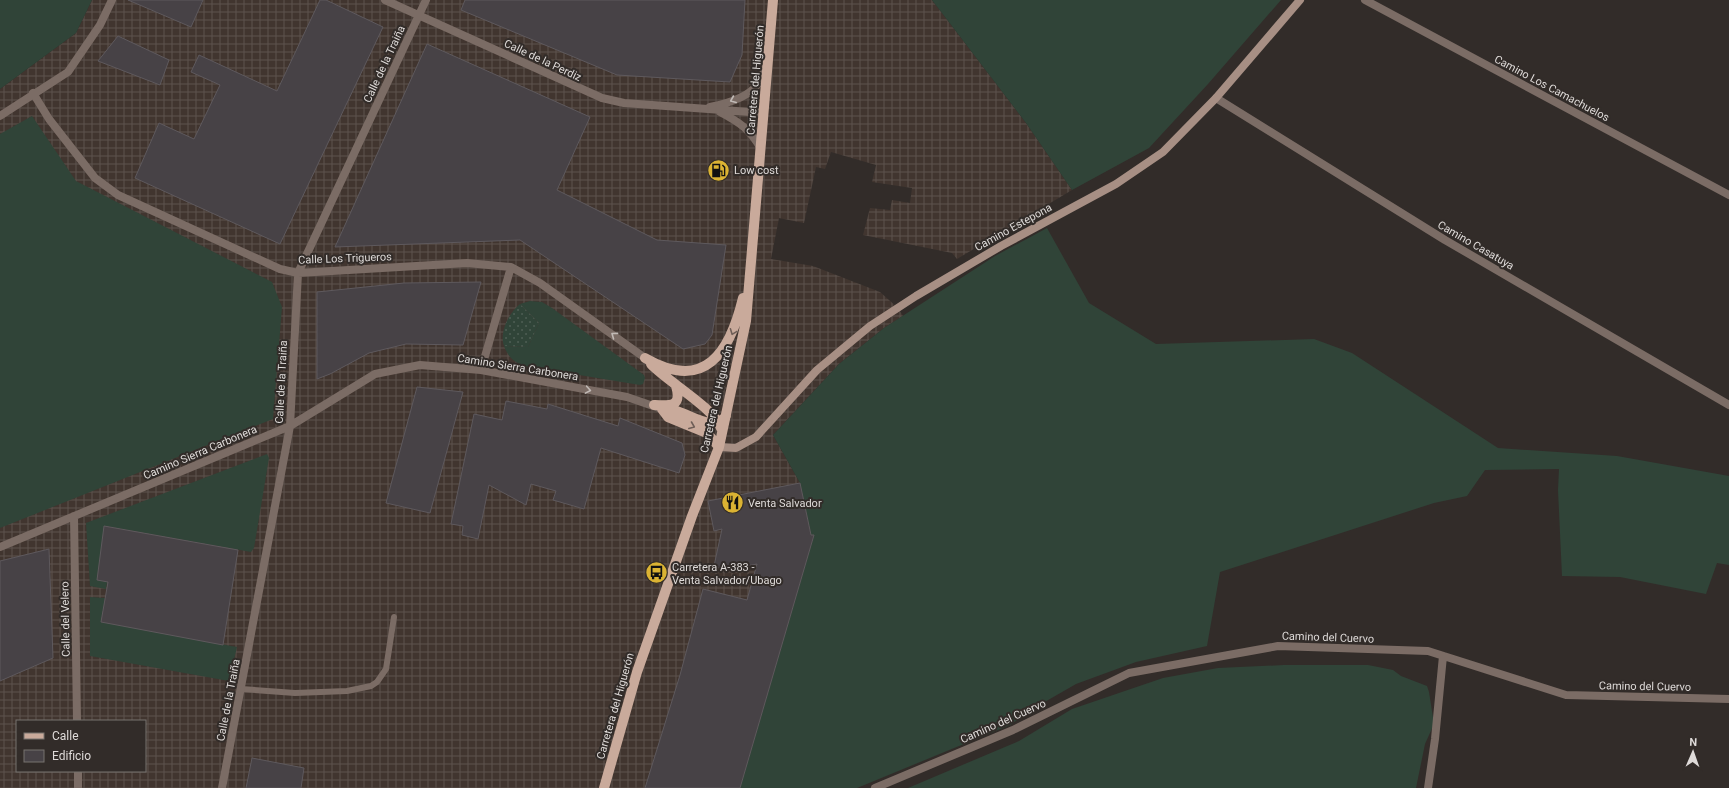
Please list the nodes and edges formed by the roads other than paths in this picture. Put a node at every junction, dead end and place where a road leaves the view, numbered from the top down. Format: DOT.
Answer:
graph roads {
  1 [pos="112,0"];
  2 [pos="385,0"];
  3 [pos="426,0"];
  4 [pos="774,0"];
  5 [pos="1300,0"];
  6 [pos="1365,0"];
  7 [pos="419,16"];
  8 [pos="768,63"];
  9 [pos="33,93"];
  10 [pos="1216,98"];
  11 [pos="700,109"];
  12 [pos="716,110"];
  13 [pos="764,113"];
  14 [pos="0,116"];
  15 [pos="761,149"];
  16 [pos="1729,195"];
  17 [pos="511,267"];
  18 [pos="751,267"];
  19 [pos="298,272"];
  20 [pos="645,358"];
  21 [pos="481,370"];
  22 [pos="676,386"];
  23 [pos="1729,404"];
  24 [pos="658,407"];
  25 [pos="722,419"];
  26 [pos="290,426"];
  27 [pos="719,447"];
  28 [pos="74,516"];
  29 [pos="0,547"];
  30 [pos="394,617"];
  31 [pos="1443,656"];
  32 [pos="241,689"];
  33 [pos="1729,699"];
  34 [pos="77,720"];
  35 [pos="78,772"];
  36 [pos="78,788"];
  37 [pos="222,788"];
  38 [pos="604,788"];
  39 [pos="875,788"];
  40 [pos="1428,788"];
  1 -- 9 [label="street"];
  2 -- 7 [label="street, Calle de la Perdiz"];
  3 -- 7 [label="street, Calle de la Traiña"];
  4 -- 8 [label="main road, Carretera del Higuerón"];
  5 -- 10 [label="main road, Camino Estepona"];
  6 -- 16 [label="street, Camino Los Camachuelos"];
  7 -- 11 [label="street, Calle de la Perdiz"];
  7 -- 19 [label="street, Calle de la Traiña"];
  8 -- 11 [label="street, Calle de la Perdiz, one-way"];
  8 -- 13 [label="main road, Carretera del Higuerón"];
  9 -- 14 [label="street"];
  9 -- 19 [label="street, Calle Los Trigueros"];
  10 -- 23 [label="street, Camino Casatuya"];
  10 -- 27 [label="main road, Camino Estepona"];
  11 -- 12 [label="street, Calle de la Perdiz"];
  12 -- 13 [label="street, Calle de la Perdiz"];
  12 -- 15 [label="street, Calle de la Perdiz"];
  13 -- 15 [label="main road, Carretera del Higuerón"];
  15 -- 18 [label="main road, Carretera del Higuerón"];
  17 -- 19 [label="street, Calle Los Trigueros"];
  20 -- 17 [label="street, Calle Los Trigueros, one-way"];
  17 -- 21 [label="street"];
  18 -- 20 [label="main road, one-way"];
  18 -- 25 [label="main road, Carretera del Higuerón"];
  19 -- 26 [label="street, Calle de la Traiña"];
  20 -- 22 [label="main road"];
  21 -- 24 [label="street, Camino Sierra Carbonera, one-way"];
  21 -- 26 [label="street, Camino Sierra Carbonera"];
  22 -- 24 [label="main road"];
  22 -- 25 [label="main road"];
  24 -- 25 [label="main road"];
  24 -- 27 [label="main road, one-way"];
  25 -- 27 [label="main road, Carretera del Higuerón"];
  26 -- 28 [label="street, Camino Sierra Carbonera"];
  26 -- 32 [label="street, Calle de la Traiña"];
  27 -- 38 [label="main road, Carretera del Higuerón"];
  28 -- 29 [label="street, Camino Sierra Carbonera"];
  28 -- 34 [label="street, Calle del Velero"];
  30 -- 32 [label="lane"];
  31 -- 33 [label="street, Camino del Cuervo"];
  31 -- 39 [label="street, Camino del Cuervo"];
  31 -- 40 [label="street"];
  32 -- 37 [label="street, Calle de la Traiña"];
  35 -- 36 [label="street"];
}
